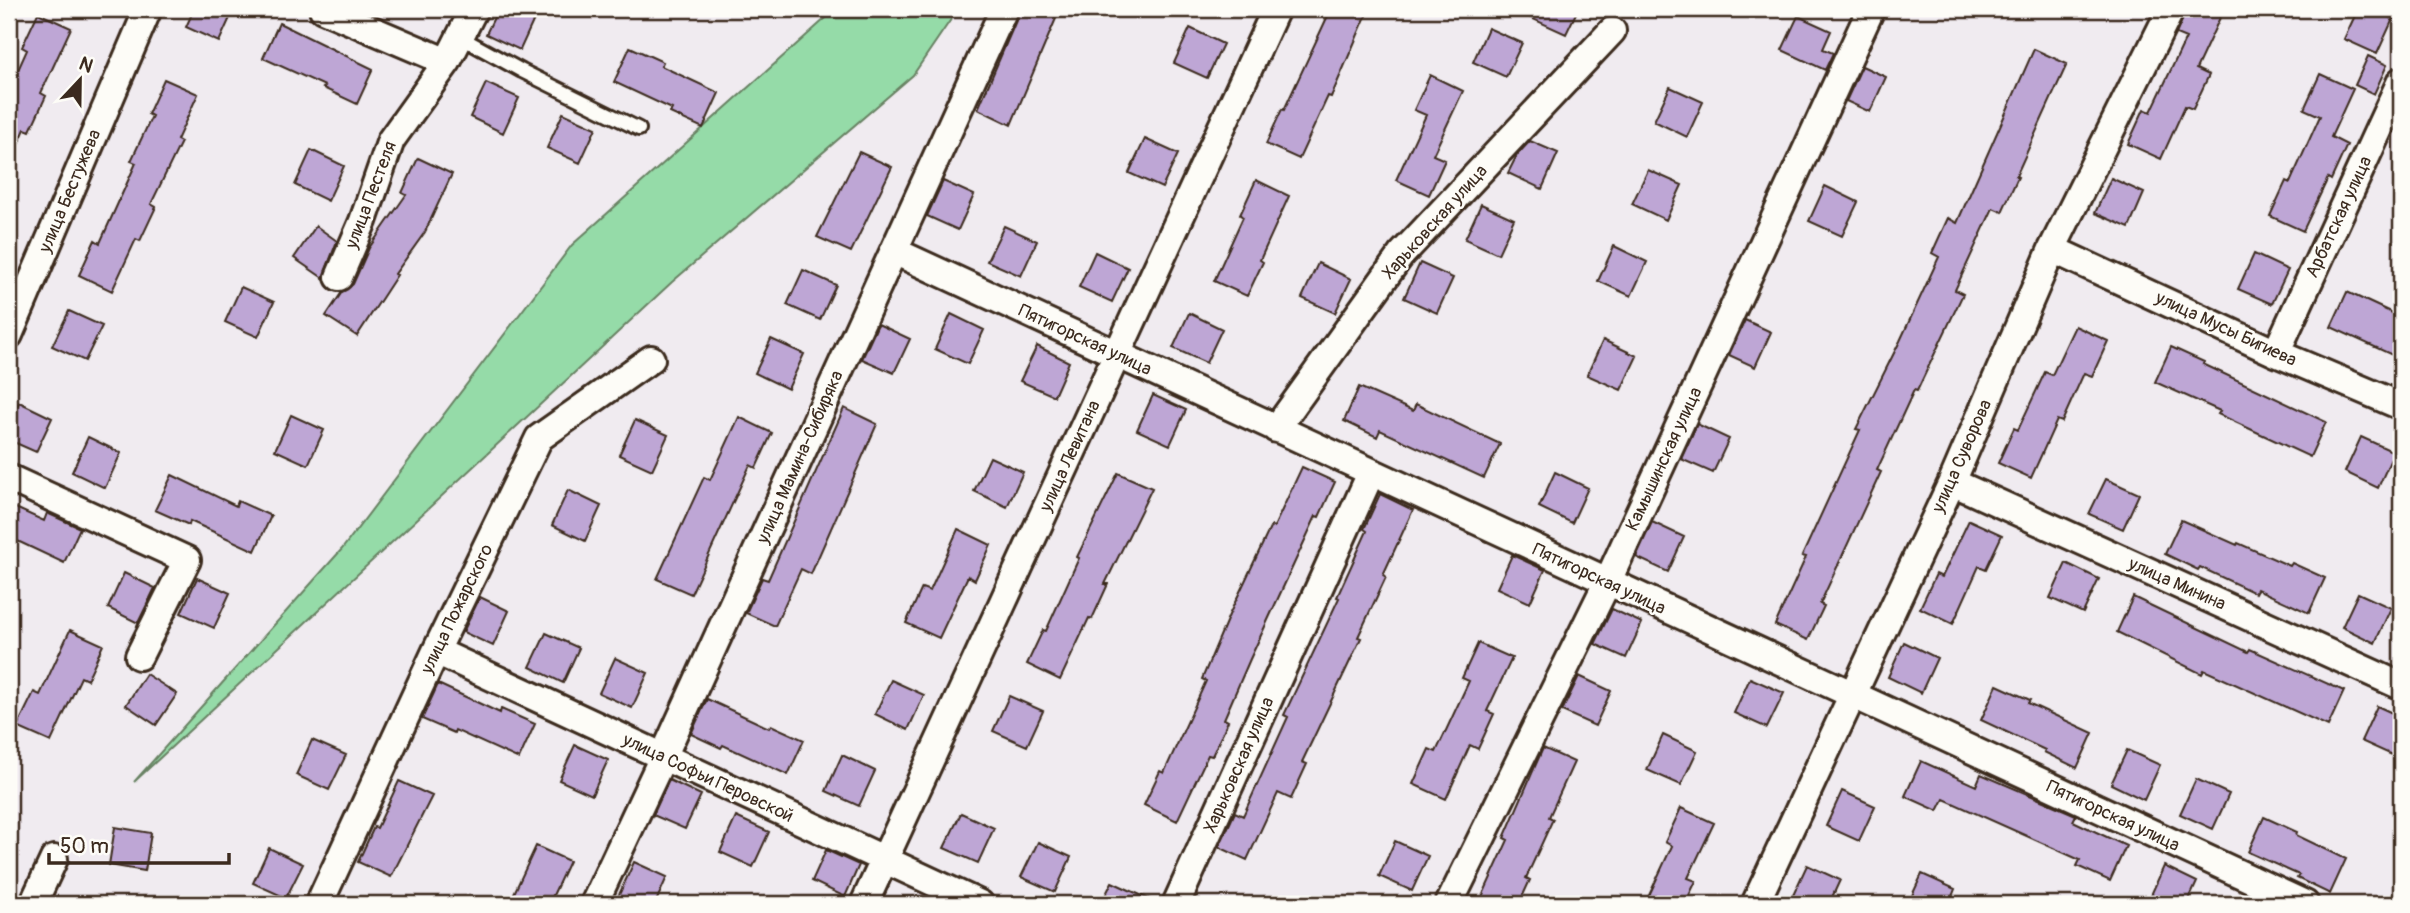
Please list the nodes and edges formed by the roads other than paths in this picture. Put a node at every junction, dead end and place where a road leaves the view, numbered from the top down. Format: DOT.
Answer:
graph roads {
  1 [pos="148,9"];
  2 [pos="323,9"];
  3 [pos="474,9"];
  4 [pos="1004,9"];
  5 [pos="1276,9"];
  6 [pos="1871,9"];
  7 [pos="2171,9"];
  8 [pos="1612,30"];
  9 [pos="460,37"];
  10 [pos="447,62"];
  11 [pos="2401,81"];
  12 [pos="639,129"];
  13 [pos="2052,249"];
  14 [pos="894,251"];
  15 [pos="339,277"];
  16 [pos="9,335"];
  17 [pos="2276,353"];
  18 [pos="1116,354"];
  19 [pos="651,359"];
  20 [pos="2401,406"];
  21 [pos="1276,429"];
  22 [pos="1371,472"];
  23 [pos="9,478"];
  24 [pos="1952,482"];
  25 [pos="1607,583"];
  26 [pos="436,651"];
  27 [pos="139,656"];
  28 [pos="2401,686"];
  29 [pos="1853,697"];
  30 [pos="663,757"];
  31 [pos="54,859"];
  32 [pos="885,860"];
  33 [pos="33,904"];
  34 [pos="319,904"];
  35 [pos="594,904"];
  36 [pos="864,904"];
  37 [pos="980,904"];
  38 [pos="1176,904"];
  39 [pos="1449,904"];
  40 [pos="1755,904"];
  41 [pos="2305,904"];
  1 -- 16 [label="street, улица Бестужева"];
  2 -- 10 [label="street"];
  3 -- 9 [label="street, улица Пестеля"];
  4 -- 14 [label="street, улица Мамина-Сибиряка"];
  5 -- 18 [label="street, улица Левитана"];
  6 -- 25 [label="street, Камышинская улица"];
  7 -- 13 [label="street, улица Суворова"];
  8 -- 21 [label="street, Харьковская улица"];
  9 -- 10 [label="street, улица Пестеля"];
  9 -- 12 [label="lane"];
  10 -- 15 [label="street, улица Пестеля"];
  11 -- 17 [label="street, Арбатская улица"];
  13 -- 17 [label="street, улица Мусы Бигиева"];
  13 -- 24 [label="street, улица Суворова"];
  14 -- 18 [label="street, Пятигорская улица"];
  14 -- 30 [label="street, улица Мамина-Сибиряка"];
  17 -- 20 [label="street, улица Мусы Бигиева"];
  18 -- 21 [label="street, Пятигорская улица"];
  18 -- 32 [label="street, улица Левитана"];
  19 -- 26 [label="street, улица Пожарского"];
  21 -- 22 [label="street, Пятигорская улица"];
  22 -- 25 [label="street, Пятигорская улица"];
  22 -- 38 [label="street, Харьковская улица"];
  23 -- 27 [label="street"];
  24 -- 28 [label="street, улица Минина"];
  24 -- 29 [label="street, улица Суворова"];
  25 -- 29 [label="street, Пятигорская улица"];
  25 -- 39 [label="street, Камышинская улица"];
  26 -- 30 [label="street, улица Софьи Перовской"];
  26 -- 34 [label="street, улица Пожарского"];
  29 -- 40 [label="street, улица Суворова"];
  29 -- 41 [label="street, Пятигорская улица"];
  30 -- 32 [label="street, улица Софьи Перовской"];
  30 -- 35 [label="street, улица Мамина-Сибиряка"];
  31 -- 33 [label="street"];
  32 -- 36 [label="street, улица Левитана"];
  32 -- 37 [label="street, улица Софьи Перовской"];
}
